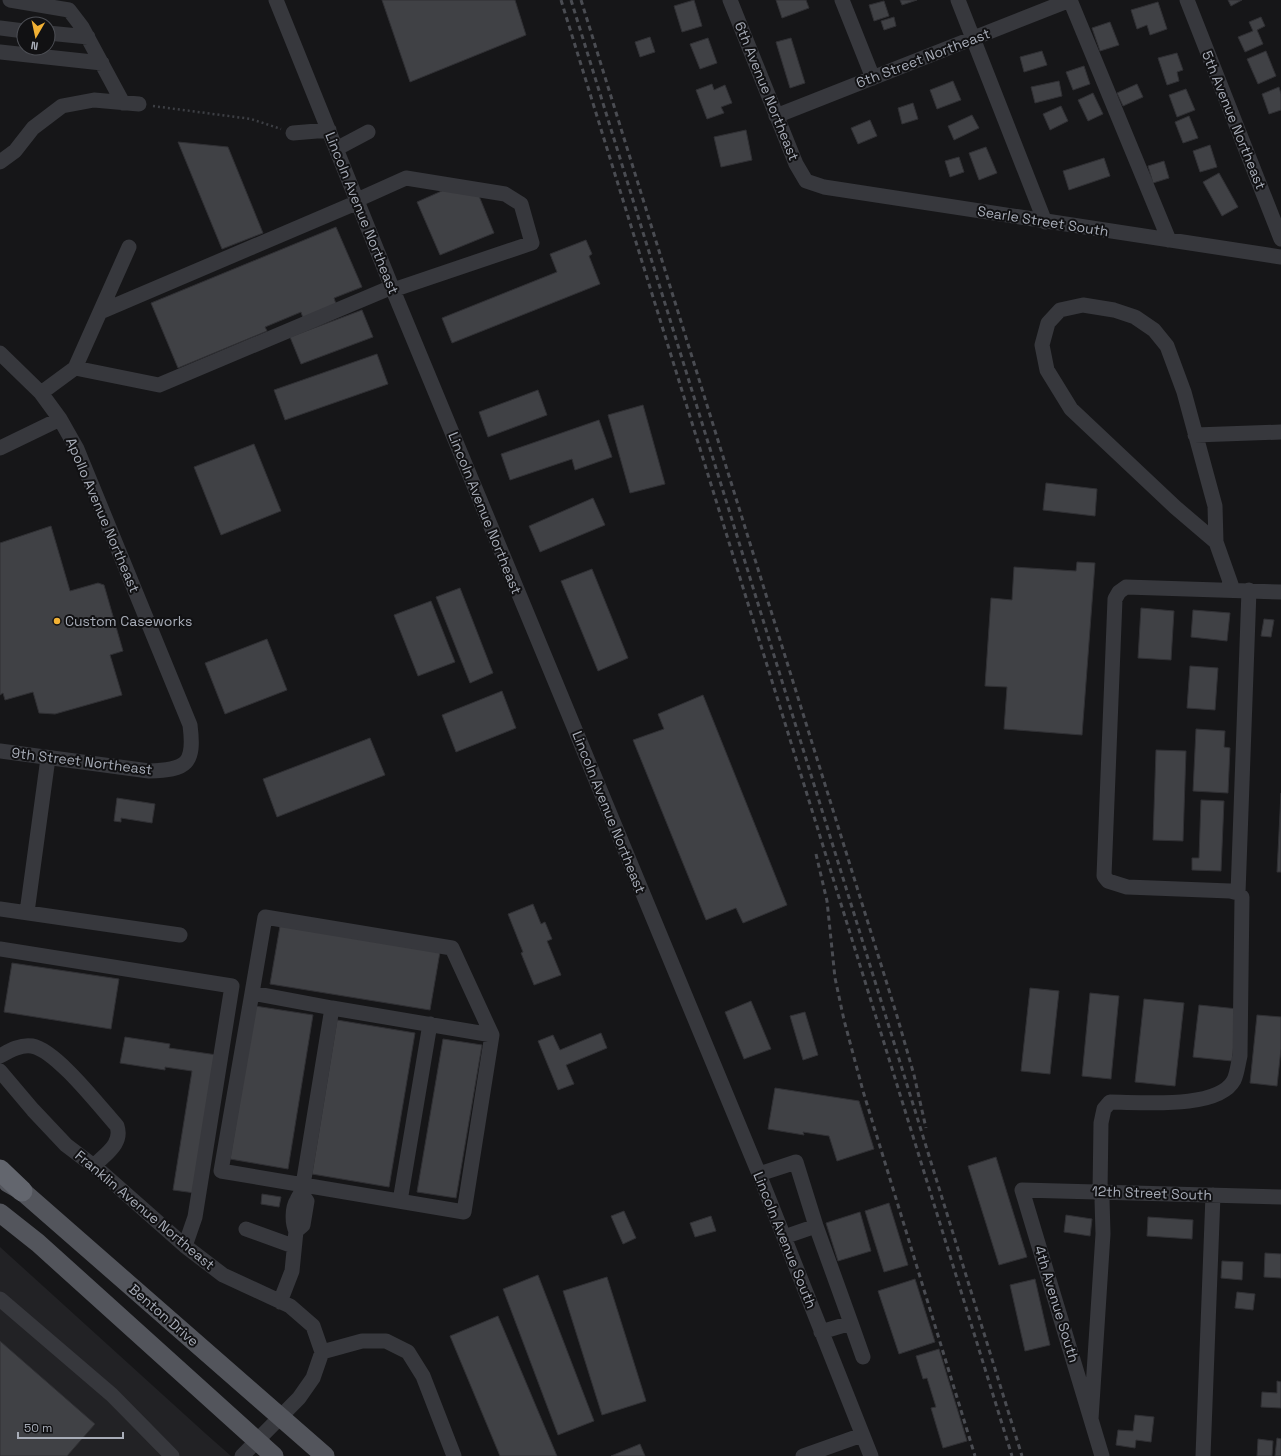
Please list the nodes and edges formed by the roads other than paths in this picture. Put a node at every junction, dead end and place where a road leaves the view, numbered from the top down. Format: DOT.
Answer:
graph roads {
  1 [pos="10,0"];
  2 [pos="276,0"];
  3 [pos="730,0"];
  4 [pos="842,0"];
  5 [pos="958,0"];
  6 [pos="1070,0"];
  7 [pos="1186,0"];
  8 [pos="0,28"];
  9 [pos="16,29"];
  10 [pos="56,34"];
  11 [pos="88,37"];
  12 [pos="974,39"];
  13 [pos="0,52"];
  14 [pos="102,63"];
  15 [pos="873,78"];
  16 [pos="123,103"];
  17 [pos="139,104"];
  18 [pos="776,116"];
  19 [pos="329,130"];
  20 [pos="368,132"];
  21 [pos="293,133"];
  22 [pos="336,149"];
  23 [pos="0,162"];
  24 [pos="806,181"];
  25 [pos="358,201"];
  26 [pos="1045,222"];
  27 [pos="1281,239"];
  28 [pos="1170,240"];
  29 [pos="129,247"];
  30 [pos="1281,257"];
  31 [pos="392,288"];
  32 [pos="100,312"];
  33 [pos="0,353"];
  34 [pos="74,368"];
  35 [pos="41,393"];
  36 [pos="60,419"];
  37 [pos="1281,432"];
  38 [pos="1195,435"];
  39 [pos="0,448"];
  40 [pos="1216,542"];
  41 [pos="1232,590"];
  42 [pos="1249,590"];
  43 [pos="1275,591"];
  44 [pos="0,751"];
  45 [pos="48,758"];
  46 [pos="186,763"];
  47 [pos="1238,892"];
  48 [pos="0,909"];
  49 [pos="27,912"];
  50 [pos="180,935"];
  51 [pos="0,949"];
  52 [pos="252,993"];
  53 [pos="332,1008"];
  54 [pos="430,1024"];
  55 [pos="697,1024"];
  56 [pos="492,1035"];
  57 [pos="0,1056"];
  58 [pos="0,1071"];
  59 [pos="94,1166"];
  60 [pos="0,1170"];
  61 [pos="759,1174"];
  62 [pos="0,1178"];
  63 [pos="303,1190"];
  64 [pos="1022,1190"];
  65 [pos="22,1191"];
  66 [pos="1100,1192"];
  67 [pos="1213,1195"];
  68 [pos="1281,1197"];
  69 [pos="400,1201"];
  70 [pos="0,1213"];
  71 [pos="816,1226"];
  72 [pos="246,1230"];
  73 [pos="784,1237"];
  74 [pos="184,1246"];
  75 [pos="293,1246"];
  76 [pos="0,1299"];
  77 [pos="280,1302"];
  78 [pos="851,1323"];
  79 [pos="821,1332"];
  80 [pos="322,1352"];
  81 [pos="863,1357"];
  82 [pos="280,1416"];
  83 [pos="1091,1419"];
  84 [pos="862,1435"];
  85 [pos="258,1442"];
  86 [pos="165,1453"];
  87 [pos="242,1456"];
  88 [pos="274,1456"];
  89 [pos="325,1456"];
  90 [pos="454,1456"];
  91 [pos="803,1456"];
  92 [pos="870,1456"];
  93 [pos="1102,1456"];
  94 [pos="1203,1456"];
  1 -- 11 [label="street"];
  2 -- 19 [label="street, Lincoln Avenue Northeast"];
  3 -- 18 [label="street, 6th Avenue Northeast"];
  4 -- 15 [label="street"];
  5 -- 12 [label="street"];
  6 -- 12 [label="street, 6th Street Northeast"];
  6 -- 28 [label="street"];
  7 -- 27 [label="street, 5th Avenue Northeast"];
  8 -- 9 [label="street"];
  10 -- 11 [label="street"];
  11 -- 14 [label="street"];
  12 -- 15 [label="street, 6th Street Northeast"];
  12 -- 26 [label="street"];
  13 -- 14 [label="street"];
  14 -- 16 [label="street"];
  15 -- 18 [label="street, 6th Street Northeast"];
  16 -- 17 [label="street"];
  16 -- 23 [label="street"];
  18 -- 24 [label="street, 6th Avenue Northeast"];
  19 -- 21 [label="street"];
  19 -- 22 [label="street, Lincoln Avenue Northeast"];
  20 -- 22 [label="street"];
  22 -- 25 [label="street, Lincoln Avenue Northeast"];
  24 -- 26 [label="street, Searle Street South"];
  25 -- 31 [label="street, Lincoln Avenue Northeast"];
  25 -- 31 [label="street"];
  25 -- 32 [label="street"];
  26 -- 28 [label="street, Searle Street South"];
  28 -- 30 [label="street, Searle Street South"];
  29 -- 32 [label="street"];
  31 -- 34 [label="street"];
  31 -- 55 [label="street, Lincoln Avenue Northeast"];
  32 -- 34 [label="street"];
  33 -- 35 [label="street, Apollo Avenue Northeast"];
  34 -- 35 [label="street"];
  35 -- 36 [label="street, Apollo Avenue Northeast"];
  36 -- 39 [label="street"];
  36 -- 46 [label="street, Apollo Avenue Northeast"];
  37 -- 38 [label="street"];
  38 -- 40 [label="street"];
  38 -- 40 [label="street"];
  40 -- 41 [label="street"];
  41 -- 42 [label="street"];
  41 -- 47 [label="street"];
  42 -- 43 [label="street"];
  42 -- 47 [label="street"];
  44 -- 45 [label="street, 9th Street Northeast"];
  45 -- 46 [label="street, 9th Street Northeast"];
  45 -- 49 [label="street"];
  47 -- 66 [label="street, 4th Avenue South"];
  48 -- 49 [label="street"];
  49 -- 50 [label="street"];
  51 -- 74 [label="street"];
  52 -- 53 [label="street"];
  52 -- 56 [label="street"];
  52 -- 63 [label="street"];
  53 -- 54 [label="street"];
  53 -- 63 [label="street"];
  54 -- 56 [label="street"];
  54 -- 69 [label="street"];
  55 -- 61 [label="street, Lincoln Avenue South"];
  56 -- 69 [label="street"];
  57 -- 59 [label="street"];
  58 -- 59 [label="street, Franklin Avenue Northeast"];
  59 -- 74 [label="street, Franklin Avenue Northeast"];
  60 -- 65 [label="highway"];
  61 -- 71 [label="street"];
  61 -- 73 [label="street, Lincoln Avenue South"];
  62 -- 65 [label="main road, Benton Drive"];
  63 -- 69 [label="street"];
  63 -- 75 [label="street"];
  64 -- 66 [label="street, 12th Street South"];
  64 -- 83 [label="street, 4th Avenue South"];
  65 -- 82 [label="main road, Benton Drive"];
  66 -- 67 [label="street, 12th Street South"];
  66 -- 83 [label="street, 4th Avenue South"];
  67 -- 68 [label="street, 12th Street South"];
  67 -- 94 [label="street"];
  70 -- 85 [label="main road"];
  71 -- 73 [label="street"];
  71 -- 78 [label="street"];
  72 -- 75 [label="street"];
  73 -- 79 [label="street, Lincoln Avenue South"];
  74 -- 77 [label="street, Franklin Avenue Northeast"];
  75 -- 77 [label="street"];
  76 -- 86 [label="street"];
  77 -- 80 [label="street, Franklin Avenue Northeast"];
  78 -- 79 [label="street"];
  78 -- 81 [label="street"];
  79 -- 84 [label="street, Lincoln Avenue South"];
  80 -- 82 [label="street"];
  80 -- 90 [label="street"];
  82 -- 85 [label="street"];
  82 -- 89 [label="main road, Benton Drive"];
  83 -- 93 [label="street, 4th Avenue South"];
  84 -- 91 [label="street"];
  84 -- 92 [label="street, Lincoln Avenue South"];
  85 -- 87 [label="street"];
  85 -- 88 [label="main road"];
}
